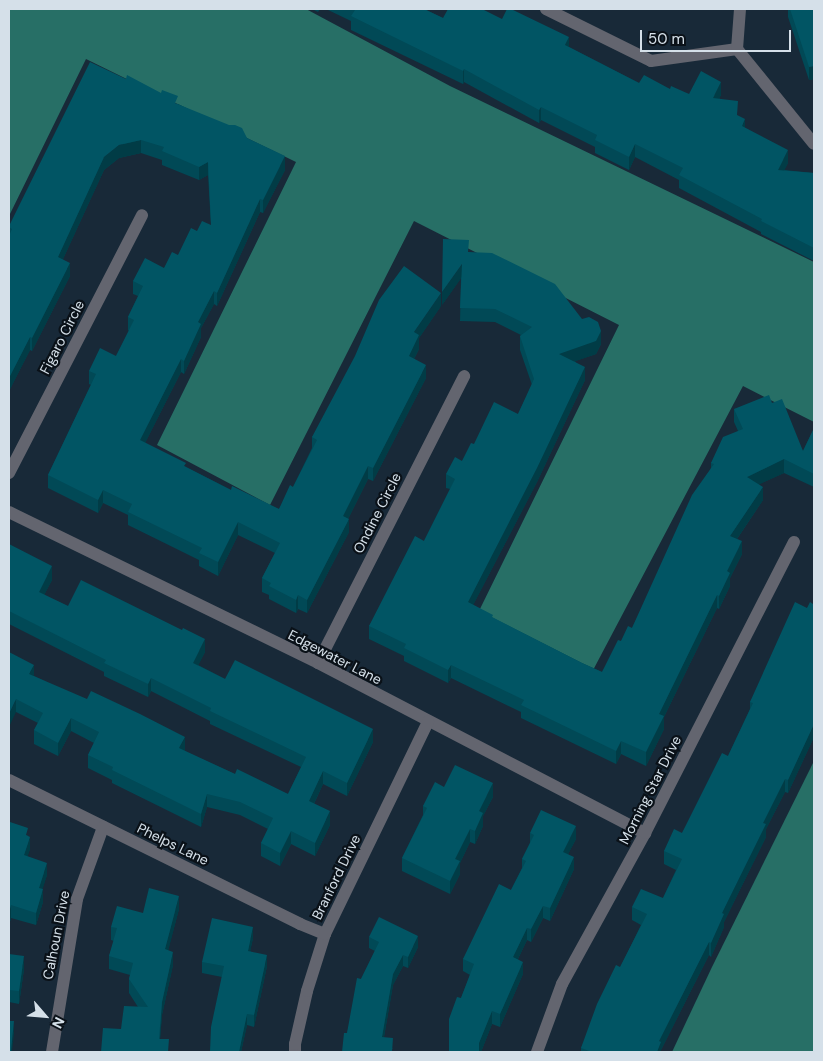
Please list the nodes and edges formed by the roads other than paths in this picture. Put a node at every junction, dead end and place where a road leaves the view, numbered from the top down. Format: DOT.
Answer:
graph roads {
  1 [pos="546,9"];
  2 [pos="740,9"];
  3 [pos="738,49"];
  4 [pos="814,144"];
  5 [pos="142,215"];
  6 [pos="464,376"];
  7 [pos="9,473"];
  8 [pos="9,512"];
  9 [pos="794,542"];
  10 [pos="318,663"];
  11 [pos="428,722"];
  12 [pos="9,780"];
  13 [pos="103,827"];
  14 [pos="646,832"];
  15 [pos="325,934"];
  16 [pos="52,1052"];
  17 [pos="295,1052"];
  18 [pos="537,1052"];
  1 -- 3 [label="street"];
  2 -- 3 [label="street"];
  3 -- 4 [label="street"];
  5 -- 7 [label="street, Figaro Circle"];
  6 -- 10 [label="street, Ondine Circle"];
  8 -- 10 [label="street, Edgewater Lane"];
  9 -- 14 [label="street, Morning Star Drive"];
  10 -- 11 [label="street, Edgewater Lane"];
  11 -- 14 [label="street, Edgewater Lane"];
  11 -- 15 [label="street, Branford Drive"];
  12 -- 13 [label="street, Phelps Lane"];
  13 -- 15 [label="street, Phelps Lane"];
  13 -- 16 [label="street, Calhoun Drive"];
  14 -- 18 [label="street, Morning Star Drive"];
  15 -- 17 [label="street, Branford Drive"];
}
